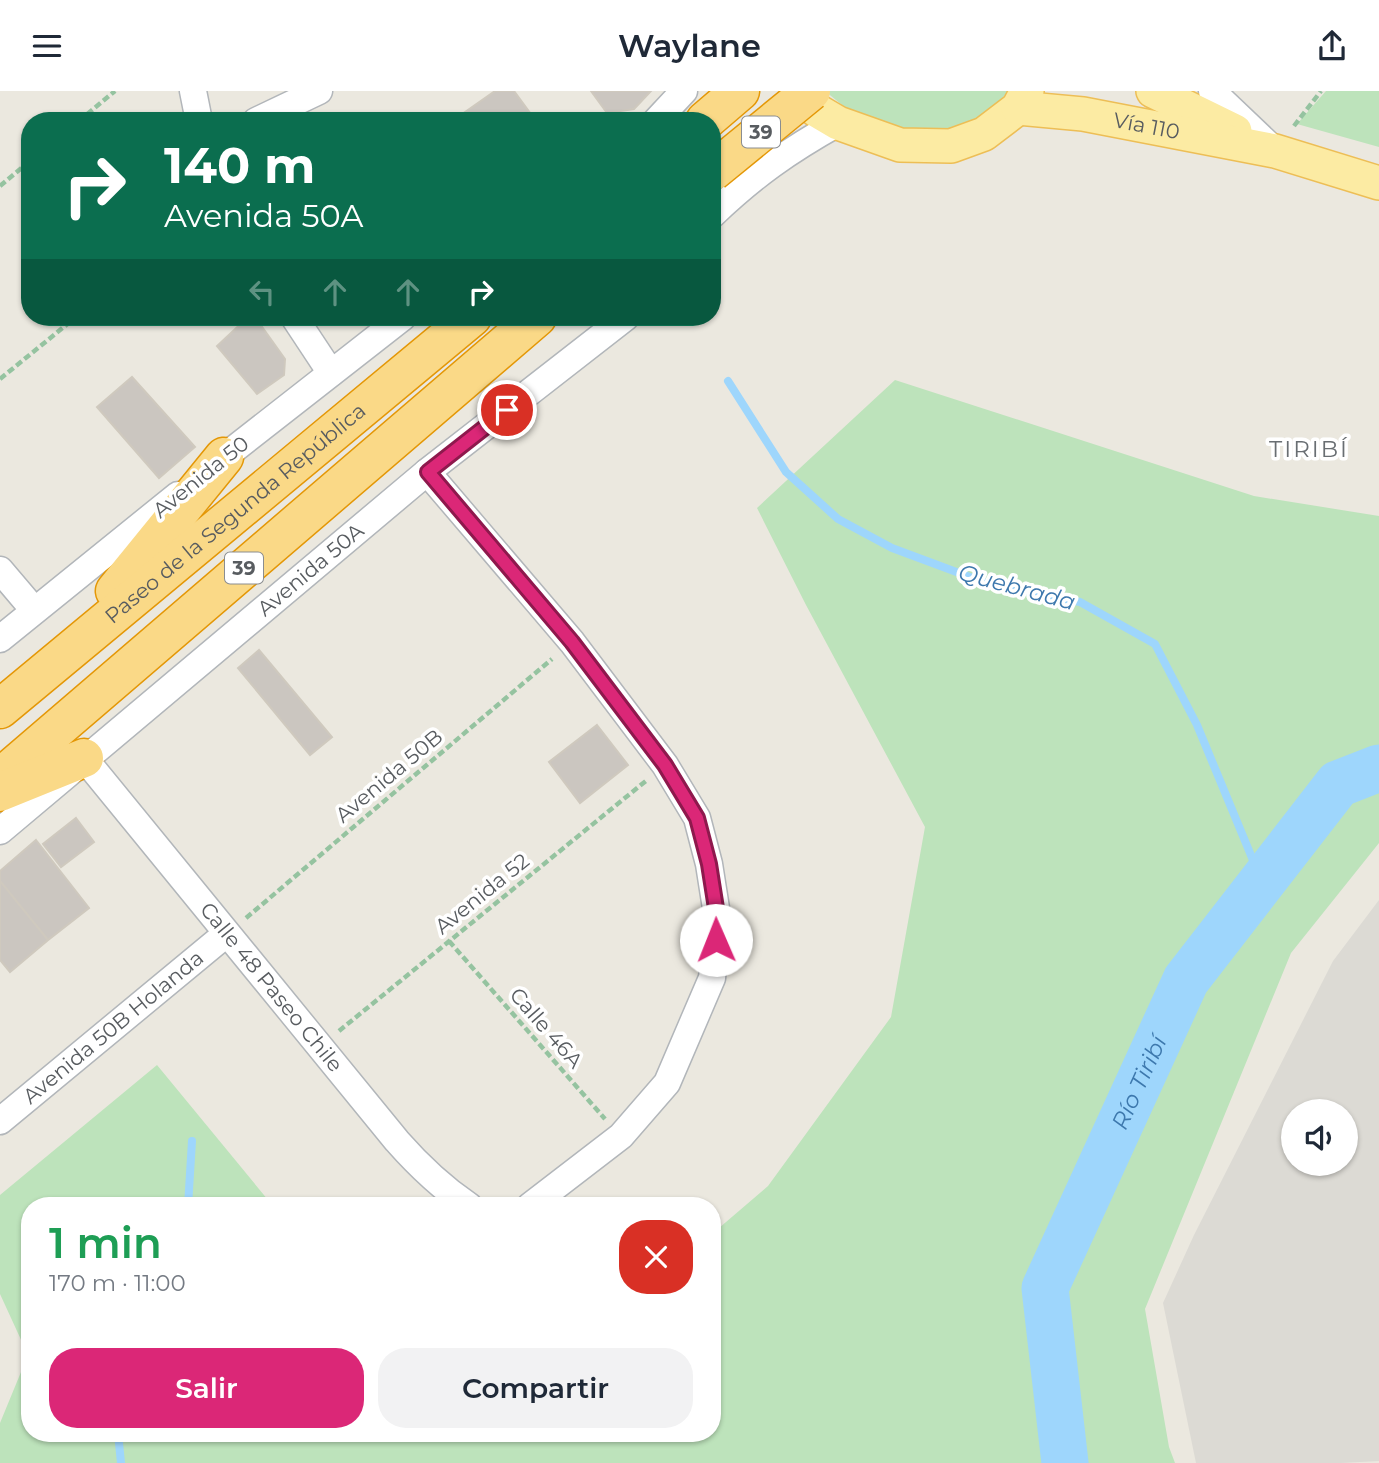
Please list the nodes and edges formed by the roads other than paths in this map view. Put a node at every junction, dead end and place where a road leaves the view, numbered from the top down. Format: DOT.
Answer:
graph roads {
  1 [pos="193,91"];
  2 [pos="319,91"];
  3 [pos="684,91"];
  4 [pos="740,91"];
  5 [pos="797,91"];
  6 [pos="811,91"];
  7 [pos="1153,91"];
  8 [pos="1212,91"];
  9 [pos="1022,100"];
  10 [pos="197,112"];
  11 [pos="275,112"];
  12 [pos="664,112"];
  13 [pos="716,112"];
  14 [pos="838,123"];
  15 [pos="1275,151"];
  16 [pos="721,165"];
  17 [pos="1379,183"];
  18 [pos="721,207"];
  19 [pos="300,326"];
  20 [pos="392,326"];
  21 [pos="461,326"];
  22 [pos="526,326"];
  23 [pos="615,326"];
  24 [pos="331,373"];
  25 [pos="224,457"];
  26 [pos="428,472"];
  27 [pos="0,570"];
  28 [pos="34,610"];
  29 [pos="0,639"];
  30 [pos="59,660"];
  31 [pos="0,709"];
  32 [pos="85,758"];
  33 [pos="0,778"];
  34 [pos="0,792"];
  35 [pos="0,831"];
  36 [pos="226,934"];
  37 [pos="0,1121"];
  38 [pos="456,1197"];
  39 [pos="542,1197"];
  1 -- 10 [label="street"];
  2 -- 11 [label="street"];
  3 -- 12 [label="street"];
  4 -- 13 [label="highway, 39"];
  5 -- 14 [label="main road"];
  6 -- 16 [label="highway, 39, bridge"];
  7 -- 15 [label="main road, Vía 110"];
  8 -- 15 [label="street"];
  9 -- 14 [label="main road"];
  9 -- 15 [label="main road, Vía 110"];
  14 -- 18 [label="street"];
  15 -- 17 [label="main road, Vía 110"];
  19 -- 24 [label="street"];
  20 -- 24 [label="street, Avenida 50"];
  21 -- 30 [label="highway, Paseo de la Segunda República / 39"];
  22 -- 33 [label="highway, 39"];
  23 -- 26 [label="street, Avenida 50A"];
  24 -- 25 [label="street, Avenida 50"];
  25 -- 28 [label="street, Avenida 50"];
  25 -- 30 [label="highway"];
  26 -- 32 [label="street, Avenida 50A"];
  26 -- 39 [label="street"];
  27 -- 28 [label="street"];
  28 -- 29 [label="street, Avenida 50"];
  30 -- 31 [label="highway, Paseo de la Segunda República / 39"];
  32 -- 34 [label="highway"];
  32 -- 35 [label="street, Avenida 50A"];
  32 -- 36 [label="street, Calle 48 Paseo Chile"];
  36 -- 37 [label="street, Avenida 50B Holanda"];
  36 -- 38 [label="street, Calle 48 Paseo Chile"];
}
